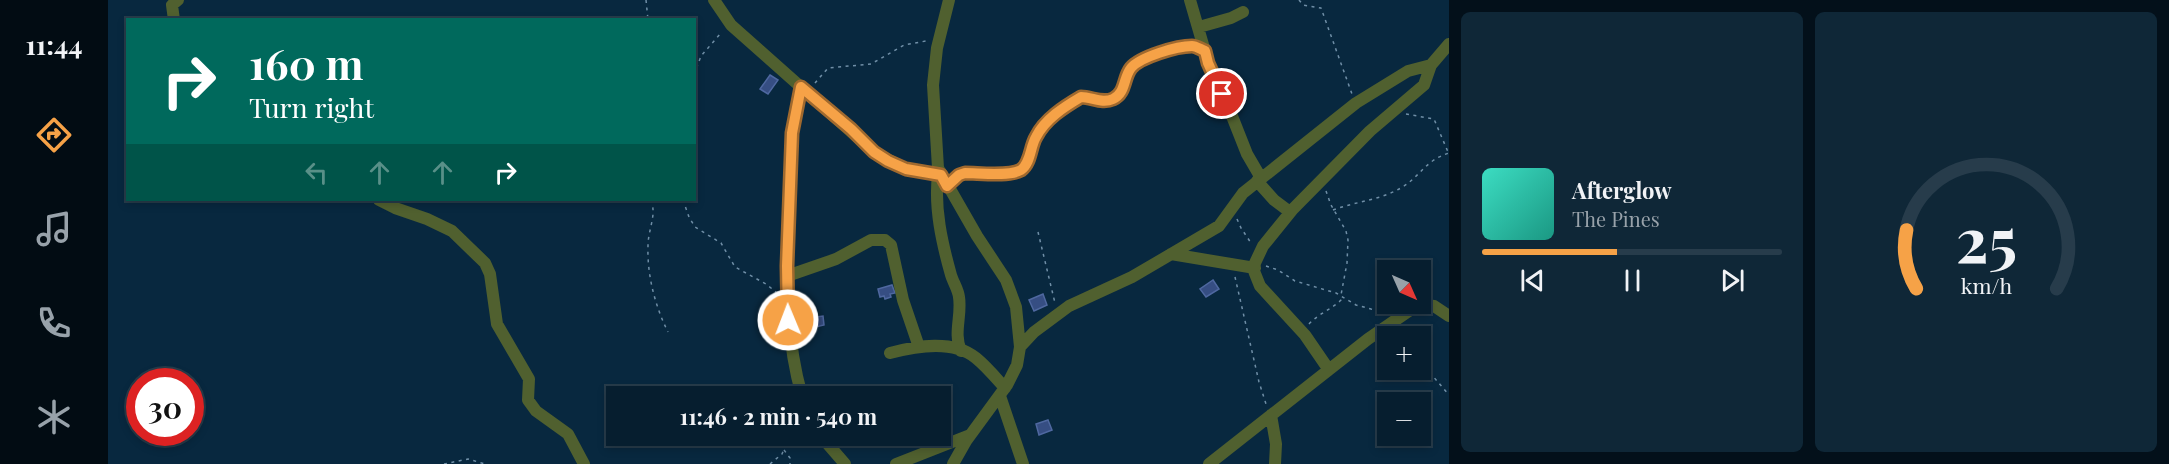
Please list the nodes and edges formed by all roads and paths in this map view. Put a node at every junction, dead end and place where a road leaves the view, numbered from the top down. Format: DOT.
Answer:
graph roads {
  1 [pos="177,0"];
  2 [pos="646,0"];
  3 [pos="714,0"];
  4 [pos="949,0"];
  5 [pos="1191,0"];
  6 [pos="1299,0"];
  7 [pos="1243,12"];
  8 [pos="174,18"];
  9 [pos="648,18"];
  10 [pos="731,25"];
  11 [pos="1199,27"];
  12 [pos="939,38"];
  13 [pos="1449,45"];
  14 [pos="1205,51"];
  15 [pos="1431,65"];
  16 [pos="696,70"];
  17 [pos="803,89"];
  18 [pos="1356,103"];
  19 [pos="1397,108"];
  20 [pos="1449,153"];
  21 [pos="942,179"];
  22 [pos="1259,180"];
  23 [pos="1320,181"];
  24 [pos="381,201"];
  25 [pos="651,201"];
  26 [pos="683,201"];
  27 [pos="1232,209"];
  28 [pos="1333,210"];
  29 [pos="1290,212"];
  30 [pos="1038,232"];
  31 [pos="1261,250"];
  32 [pos="1172,254"];
  33 [pos="1233,264"];
  34 [pos="1255,267"];
  35 [pos="787,276"];
  36 [pos="1342,296"];
  37 [pos="788,302"];
  38 [pos="1431,305"];
  39 [pos="1377,310"];
  40 [pos="1058,313"];
  41 [pos="1402,314"];
  42 [pos="1449,316"];
  43 [pos="1302,331"];
  44 [pos="668,332"];
  45 [pos="919,347"];
  46 [pos="1020,347"];
  47 [pos="961,351"];
  48 [pos="890,353"];
  49 [pos="1329,370"];
  50 [pos="1431,371"];
  51 [pos="800,386"];
  52 [pos="1003,392"];
  53 [pos="1449,395"];
  54 [pos="1271,415"];
  55 [pos="970,435"];
  56 [pos="786,446"];
  57 [pos="829,446"];
  58 [pos="784,450"];
  59 [pos="468,459"];
  60 [pos="444,464"];
  61 [pos="470,464"];
  62 [pos="485,464"];
  63 [pos="584,464"];
  64 [pos="770,464"];
  65 [pos="790,464"];
  66 [pos="845,464"];
  67 [pos="896,464"];
  68 [pos="953,464"];
  69 [pos="1023,464"];
  70 [pos="1209,464"];
  71 [pos="1275,464"];
  1 -- 8 [label="street"];
  2 -- 9 [label="path"];
  3 -- 10 [label="street"];
  4 -- 12 [label="street"];
  5 -- 11 [label="street"];
  6 -- 18 [label="path"];
  7 -- 11 [label="street"];
  10 -- 16 [label="path"];
  10 -- 17 [label="street"];
  11 -- 14 [label="street"];
  12 -- 17 [label="path"];
  12 -- 21 [label="street"];
  13 -- 15 [label="street"];
  14 -- 21 [label="street"];
  14 -- 22 [label="street"];
  15 -- 18 [label="street"];
  15 -- 19 [label="street"];
  17 -- 21 [label="street"];
  17 -- 35 [label="street"];
  18 -- 22 [label="street"];
  19 -- 20 [label="path"];
  19 -- 23 [label="street"];
  20 -- 28 [label="path"];
  21 -- 46 [label="street"];
  21 -- 47 [label="street"];
  22 -- 27 [label="street"];
  22 -- 29 [label="street"];
  23 -- 28 [label="path"];
  23 -- 29 [label="street"];
  24 -- 63 [label="street"];
  25 -- 44 [label="path"];
  26 -- 37 [label="path"];
  27 -- 31 [label="path"];
  27 -- 32 [label="street"];
  28 -- 36 [label="path"];
  29 -- 31 [label="street"];
  30 -- 40 [label="path"];
  31 -- 34 [label="street"];
  32 -- 33 [label="street"];
  32 -- 40 [label="street"];
  33 -- 34 [label="street"];
  33 -- 54 [label="path"];
  34 -- 36 [label="path"];
  34 -- 43 [label="street"];
  35 -- 37 [label="street"];
  35 -- 45 [label="street"];
  36 -- 39 [label="path"];
  36 -- 43 [label="path"];
  37 -- 51 [label="street"];
  38 -- 42 [label="street"];
  40 -- 46 [label="street"];
  41 -- 49 [label="street"];
  43 -- 49 [label="street"];
  45 -- 47 [label="street"];
  45 -- 48 [label="street"];
  46 -- 52 [label="street"];
  47 -- 52 [label="street"];
  49 -- 54 [label="street"];
  50 -- 53 [label="path"];
  52 -- 55 [label="street"];
  52 -- 69 [label="street"];
  54 -- 70 [label="street"];
  54 -- 71 [label="street"];
  55 -- 67 [label="street"];
  55 -- 68 [label="street"];
  56 -- 58 [label="path"];
  57 -- 66 [label="street"];
  58 -- 64 [label="path"];
  58 -- 65 [label="path"];
  59 -- 60 [label="path"];
  59 -- 61 [label="path"];
  59 -- 62 [label="path"];
}
